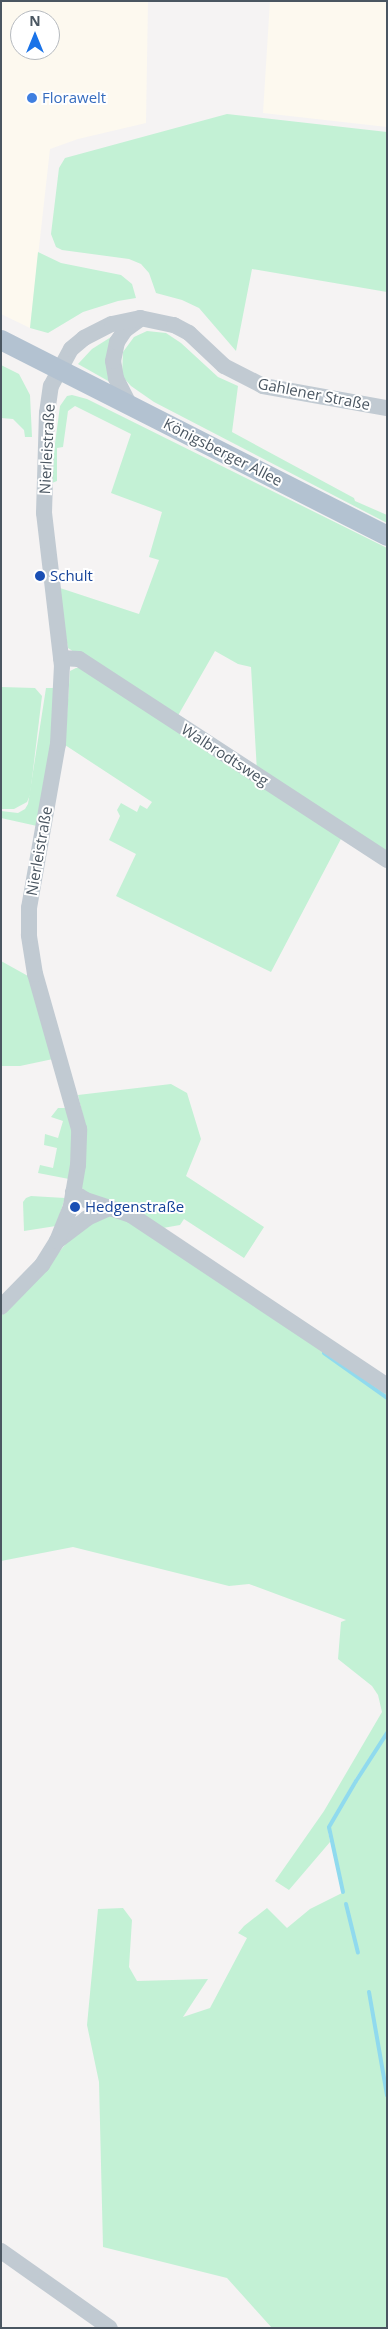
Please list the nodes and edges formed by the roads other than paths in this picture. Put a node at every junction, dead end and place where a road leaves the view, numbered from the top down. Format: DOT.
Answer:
graph roads {
  1 [pos="140,318"];
  2 [pos="1,340"];
  3 [pos="59,368"];
  4 [pos="129,404"];
  5 [pos="387,408"];
  6 [pos="387,536"];
  7 [pos="62,658"];
  8 [pos="387,860"];
  9 [pos="73,1192"];
  10 [pos="109,1208"];
  11 [pos="57,1241"];
  12 [pos="1,1308"];
  13 [pos="387,1386"];
  14 [pos="1,2251"];
  15 [pos="110,2328"];
  1 -- 3 [label="street, Gahlener Straße"];
  1 -- 4 [label="street"];
  1 -- 5 [label="street, Gahlener Straße"];
  2 -- 3 [label="main road"];
  3 -- 4 [label="main road, Königsberger Allee"];
  3 -- 7 [label="street, Nierleistraße"];
  4 -- 6 [label="main road, Königsberger Allee"];
  7 -- 8 [label="street, Walbrodtsweg"];
  7 -- 9 [label="street, Nierleistraße"];
  9 -- 10 [label="street"];
  9 -- 11 [label="street, Nierleistraße"];
  10 -- 11 [label="street"];
  10 -- 13 [label="street"];
  11 -- 12 [label="street, Nierleistraße"];
  14 -- 15 [label="street"];
}
